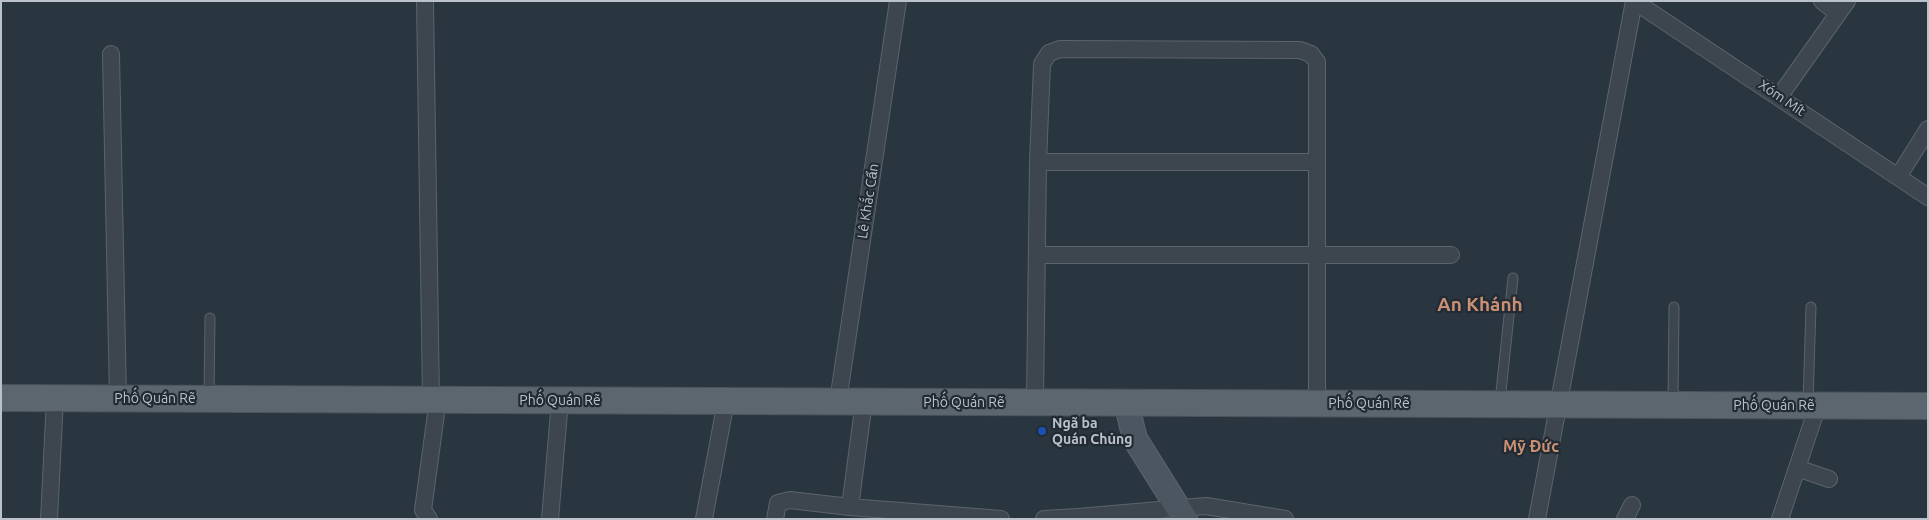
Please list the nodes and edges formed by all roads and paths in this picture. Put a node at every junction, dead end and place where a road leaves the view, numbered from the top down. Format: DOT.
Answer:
graph roads {
  1 [pos="425,1"];
  2 [pos="898,1"];
  3 [pos="1634,1"];
  4 [pos="1822,1"];
  5 [pos="1842,7"];
  6 [pos="111,54"];
  7 [pos="1780,97"];
  8 [pos="1928,129"];
  9 [pos="1038,162"];
  10 [pos="1316,162"];
  11 [pos="1898,177"];
  12 [pos="1928,197"];
  13 [pos="1037,255"];
  14 [pos="1451,255"];
  15 [pos="1316,256"];
  16 [pos="1513,278"];
  17 [pos="1674,307"];
  18 [pos="1811,308"];
  19 [pos="210,318"];
  20 [pos="1,398"];
  21 [pos="55,398"];
  22 [pos="118,398"];
  23 [pos="209,398"];
  24 [pos="435,399"];
  25 [pos="560,400"];
  26 [pos="726,401"];
  27 [pos="838,401"];
  28 [pos="864,401"];
  29 [pos="1035,402"];
  30 [pos="1126,402"];
  31 [pos="1317,403"];
  32 [pos="1500,404"];
  33 [pos="1673,404"];
  34 [pos="1559,405"];
  35 [pos="1813,405"];
  36 [pos="1928,406"];
  37 [pos="1797,468"];
  38 [pos="1829,478"];
  39 [pos="850,507"];
  40 [pos="1181,513"];
  41 [pos="904,515"];
  42 [pos="423,516"];
  43 [pos="1130,516"];
  44 [pos="992,518"];
  45 [pos="1078,518"];
  46 [pos="50,519"];
  47 [pos="550,519"];
  48 [pos="704,519"];
  49 [pos="775,519"];
  50 [pos="1044,519"];
  51 [pos="1285,519"];
  52 [pos="1537,519"];
  53 [pos="1780,519"];
  1 -- 24 [label="street"];
  2 -- 27 [label="street, Lê Khắc Cẩn"];
  3 -- 7 [label="street, Xóm Mít"];
  3 -- 34 [label="street"];
  4 -- 5 [label="street"];
  5 -- 7 [label="street"];
  6 -- 22 [label="street"];
  7 -- 11 [label="street, Xóm Mít"];
  8 -- 11 [label="street"];
  9 -- 10 [label="street"];
  9 -- 10 [label="street"];
  9 -- 13 [label="street"];
  10 -- 15 [label="street"];
  11 -- 12 [label="street, Xóm Mít"];
  13 -- 15 [label="street"];
  13 -- 29 [label="street"];
  14 -- 15 [label="street"];
  15 -- 31 [label="street"];
  16 -- 32 [label="lane"];
  17 -- 33 [label="lane"];
  18 -- 35 [label="lane"];
  19 -- 23 [label="lane"];
  20 -- 21 [label="main road, Phố Quán Rẽ"];
  21 -- 22 [label="main road, Phố Quán Rẽ"];
  21 -- 46 [label="street"];
  22 -- 23 [label="main road, Phố Quán Rẽ"];
  23 -- 24 [label="main road, Phố Quán Rẽ"];
  24 -- 25 [label="main road, Phố Quán Rẽ"];
  24 -- 42 [label="street"];
  25 -- 26 [label="main road, Phố Quán Rẽ"];
  25 -- 47 [label="street"];
  26 -- 27 [label="main road, Phố Quán Rẽ"];
  26 -- 48 [label="street"];
  27 -- 28 [label="main road, Phố Quán Rẽ"];
  28 -- 29 [label="main road, Phố Quán Rẽ"];
  28 -- 39 [label="street"];
  29 -- 30 [label="main road, Phố Quán Rẽ"];
  30 -- 31 [label="main road, Phố Quán Rẽ"];
  30 -- 40 [label="main road"];
  31 -- 32 [label="main road, Phố Quán Rẽ"];
  32 -- 34 [label="main road, Phố Quán Rẽ"];
  33 -- 34 [label="main road, Phố Quán Rẽ"];
  33 -- 35 [label="main road, Phố Quán Rẽ"];
  34 -- 52 [label="street"];
  35 -- 36 [label="main road, Phố Quán Rẽ"];
  35 -- 37 [label="street"];
  37 -- 38 [label="street"];
  37 -- 53 [label="street"];
  39 -- 41 [label="street"];
  39 -- 49 [label="street"];
  40 -- 43 [label="street"];
  40 -- 51 [label="street"];
  41 -- 44 [label="street"];
  43 -- 45 [label="street"];
  45 -- 50 [label="street"];
}
